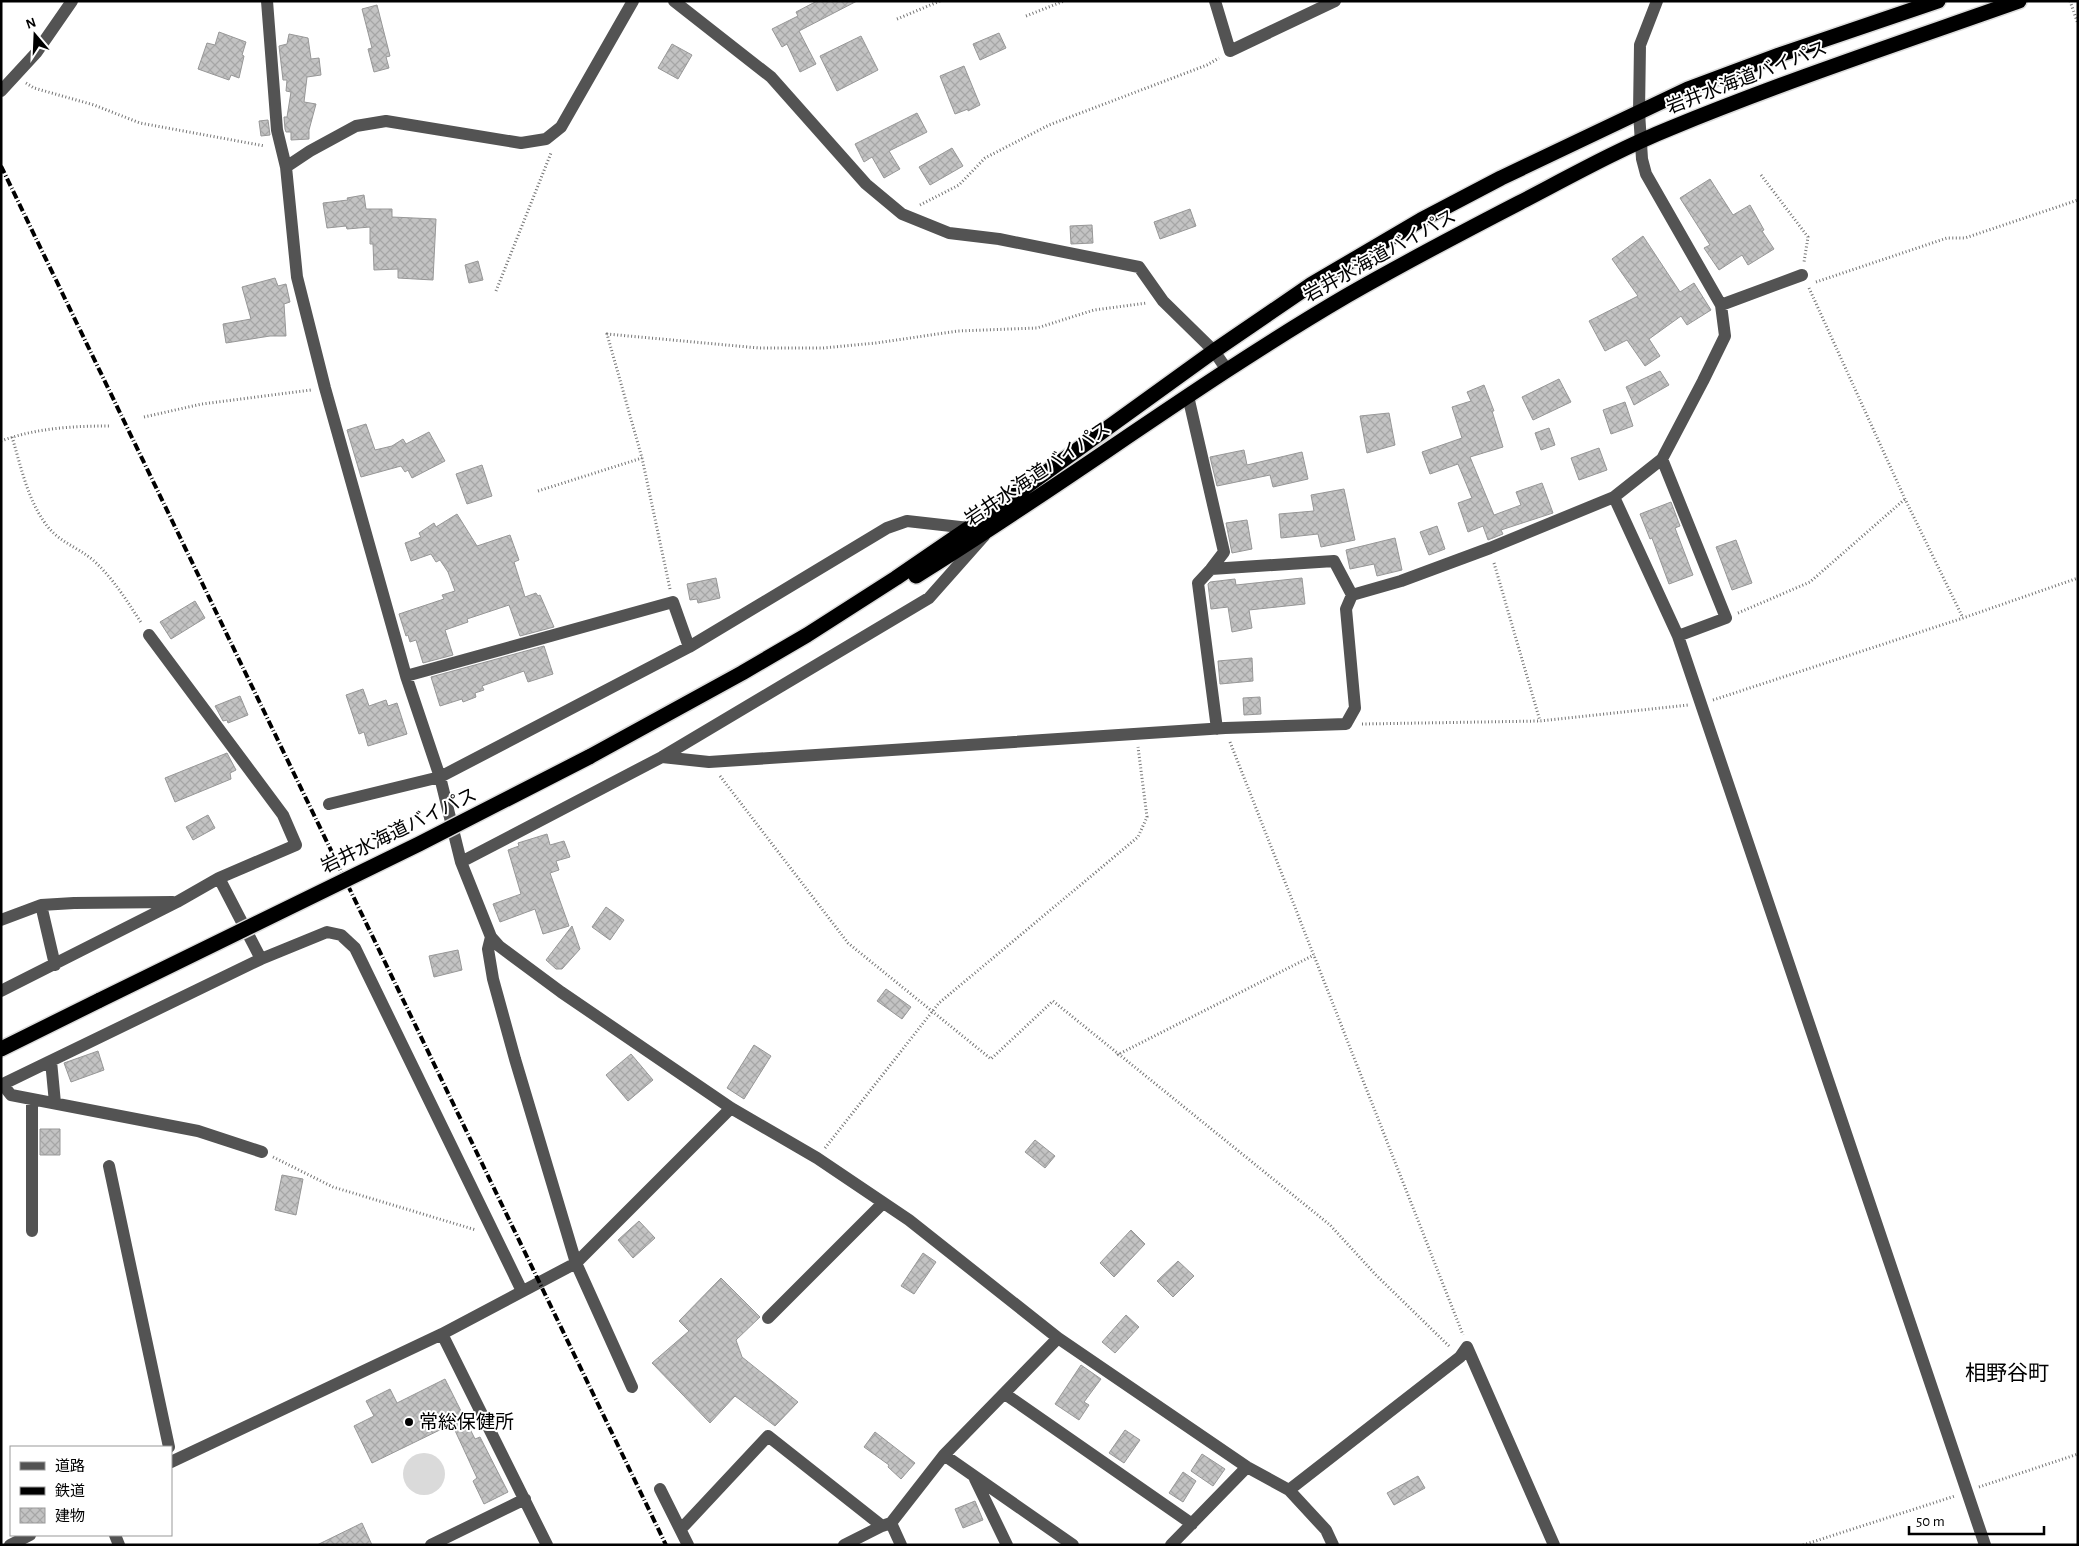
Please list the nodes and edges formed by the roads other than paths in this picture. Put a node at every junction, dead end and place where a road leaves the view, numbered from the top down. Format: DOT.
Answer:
graph roads {
  1 [pos="72,1"];
  2 [pos="267,1"];
  3 [pos="633,1"];
  4 [pos="674,1"];
  5 [pos="1215,1"];
  6 [pos="1336,1"];
  7 [pos="1657,1"];
  8 [pos="1938,1"];
  9 [pos="2019,1"];
  10 [pos="1,91"];
  11 [pos="1639,112"];
  12 [pos="1640,142"];
  13 [pos="286,167"];
  14 [pos="1802,275"];
  15 [pos="1721,305"];
  16 [pos="1214,351"];
  17 [pos="1227,370"];
  18 [pos="1188,396"];
  19 [pos="1662,459"];
  20 [pos="1614,497"];
  21 [pos="969,528"];
  22 [pos="988,532"];
  23 [pos="1211,568"];
  24 [pos="1352,596"];
  25 [pos="150,634"];
  26 [pos="807,635"];
  27 [pos="1678,636"];
  28 [pos="688,647"];
  29 [pos="406,676"];
  30 [pos="1221,728"];
  31 [pos="662,757"];
  32 [pos="440,777"];
  33 [pos="329,804"];
  34 [pos="461,862"];
  35 [pos="219,878"];
  36 [pos="177,902"];
  37 [pos="41,905"];
  38 [pos="1,920"];
  39 [pos="491,937"];
  40 [pos="261,959"];
  41 [pos="55,965"];
  42 [pos="1,991"];
  43 [pos="1,1049"];
  44 [pos="51,1061"];
  45 [pos="2,1085"];
  46 [pos="32,1099"];
  47 [pos="55,1103"];
  48 [pos="732,1108"];
  49 [pos="262,1152"];
  50 [pos="109,1166"];
  51 [pos="883,1203"];
  52 [pos="32,1231"];
  53 [pos="576,1263"];
  54 [pos="522,1291"];
  55 [pos="768,1318"];
  56 [pos="442,1334"];
  57 [pos="1058,1338"];
  58 [pos="632,1387"];
  59 [pos="1005,1394"];
  60 [pos="168,1446"];
  61 [pos="944,1455"];
  62 [pos="172,1462"];
  63 [pos="1247,1467"];
  64 [pos="974,1477"];
  65 [pos="660,1489"];
  66 [pos="1289,1490"];
  67 [pos="525,1499"];
  68 [pos="887,1524"];
  69 [pos="1192,1524"];
  70 [pos="681,1529"];
  71 [pos="28,1536"];
  72 [pos="10,1545"];
  73 [pos="431,1545"];
  74 [pos="547,1545"];
  75 [pos="688,1545"];
  76 [pos="844,1545"];
  77 [pos="901,1545"];
  78 [pos="1007,1545"];
  79 [pos="1073,1545"];
  80 [pos="1171,1545"];
  81 [pos="1333,1545"];
  82 [pos="1554,1545"];
  83 [pos="1984,1545"];
  1 -- 10 [label="street"];
  2 -- 13 [label="street"];
  3 -- 13 [label="street"];
  4 -- 16 [label="street"];
  5 -- 6 [label="street"];
  7 -- 11 [label="street"];
  8 -- 11 [label="highway, 岩井水海道バイパス"];
  9 -- 12 [label="highway, 岩井水海道バイパス"];
  11 -- 12 [label="street"];
  11 -- 16 [label="highway, 岩井水海道バイパス"];
  12 -- 15 [label="street"];
  12 -- 17 [label="highway, 岩井水海道バイパス"];
  13 -- 29 [label="street"];
  14 -- 15 [label="street"];
  15 -- 19 [label="street"];
  16 -- 17 [label="street"];
  16 -- 21 [label="highway, 岩井水海道バイパス"];
  17 -- 18 [label="highway, 岩井水海道バイパス"];
  18 -- 22 [label="highway, 岩井水海道バイパス"];
  18 -- 23 [label="street"];
  19 -- 20 [label="street"];
  19 -- 27 [label="street"];
  20 -- 24 [label="street"];
  20 -- 27 [label="street"];
  21 -- 26 [label="highway, 岩井水海道バイパス"];
  21 -- 28 [label="street"];
  22 -- 26 [label="highway, 岩井水海道バイパス"];
  22 -- 31 [label="street"];
  23 -- 24 [label="street"];
  23 -- 30 [label="street"];
  24 -- 30 [label="street"];
  25 -- 35 [label="street"];
  26 -- 43 [label="highway, 岩井水海道バイパス, bridge"];
  27 -- 83 [label="street"];
  28 -- 29 [label="street"];
  28 -- 32 [label="street"];
  29 -- 32 [label="street"];
  30 -- 31 [label="street"];
  31 -- 34 [label="street"];
  32 -- 33 [label="street"];
  32 -- 34 [label="street"];
  34 -- 39 [label="street"];
  35 -- 36 [label="street"];
  35 -- 40 [label="street"];
  36 -- 37 [label="street"];
  36 -- 41 [label="street"];
  37 -- 38 [label="street"];
  37 -- 41 [label="street"];
  39 -- 48 [label="street"];
  39 -- 53 [label="street"];
  40 -- 44 [label="street"];
  40 -- 54 [label="street"];
  41 -- 42 [label="street"];
  44 -- 45 [label="street"];
  44 -- 47 [label="street"];
  45 -- 46 [label="street"];
  46 -- 47 [label="street"];
  46 -- 52 [label="street"];
  47 -- 49 [label="street"];
  48 -- 51 [label="street"];
  48 -- 53 [label="street"];
  50 -- 60 [label="street"];
  51 -- 55 [label="street"];
  51 -- 57 [label="street"];
  53 -- 54 [label="street"];
  53 -- 58 [label="street"];
  54 -- 56 [label="street"];
  56 -- 62 [label="street"];
  56 -- 67 [label="street"];
  57 -- 59 [label="street"];
  57 -- 63 [label="street"];
  59 -- 61 [label="street"];
  59 -- 69 [label="street"];
  61 -- 64 [label="street"];
  61 -- 68 [label="street"];
  63 -- 66 [label="street"];
  63 -- 69 [label="street"];
  64 -- 78 [label="street"];
  64 -- 79 [label="street"];
  65 -- 70 [label="street"];
  66 -- 81 [label="street"];
  66 -- 82 [label="street"];
  67 -- 73 [label="street"];
  67 -- 74 [label="street"];
  68 -- 70 [label="street"];
  68 -- 76 [label="street"];
  68 -- 77 [label="street"];
  69 -- 80 [label="street"];
  70 -- 75 [label="street"];
  71 -- 72 [label="street"];
}
